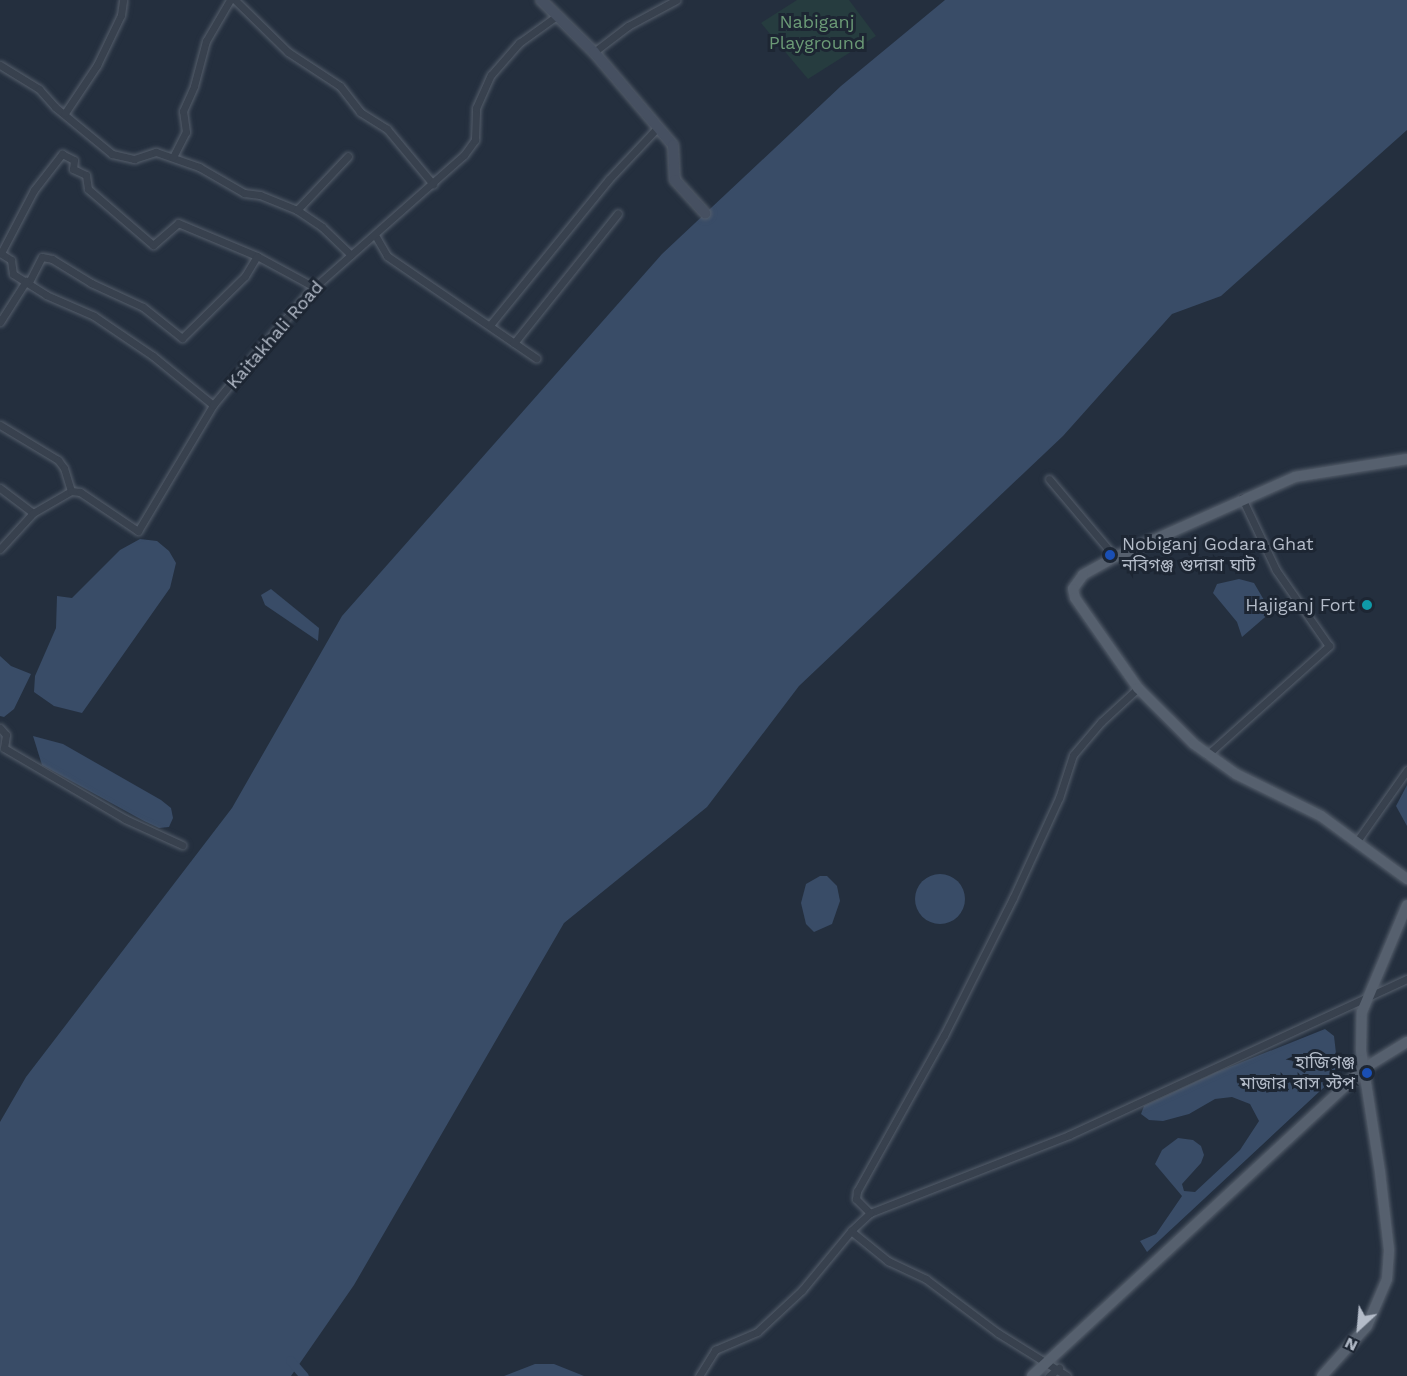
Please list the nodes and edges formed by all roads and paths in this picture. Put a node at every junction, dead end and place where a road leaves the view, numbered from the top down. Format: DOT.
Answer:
graph roads {
  1 [pos="123,0"];
  2 [pos="230,0"];
  3 [pos="235,0"];
  4 [pos="542,0"];
  5 [pos="676,0"];
  6 [pos="659,4"];
  7 [pos="558,15"];
  8 [pos="594,52"];
  9 [pos="0,65"];
  10 [pos="64,113"];
  11 [pos="657,128"];
  12 [pos="348,156"];
  13 [pos="173,157"];
  14 [pos="434,184"];
  15 [pos="297,210"];
  16 [pos="618,213"];
  17 [pos="705,213"];
  18 [pos="375,235"];
  19 [pos="0,253"];
  20 [pos="351,255"];
  21 [pos="257,256"];
  22 [pos="27,282"];
  23 [pos="314,287"];
  24 [pos="0,322"];
  25 [pos="490,325"];
  26 [pos="514,342"];
  27 [pos="536,358"];
  28 [pos="213,405"];
  29 [pos="0,424"];
  30 [pos="1407,459"];
  31 [pos="1049,479"];
  32 [pos="0,489"];
  33 [pos="71,491"];
  34 [pos="1242,498"];
  35 [pos="33,513"];
  36 [pos="0,549"];
  37 [pos="1115,557"];
  38 [pos="1138,688"];
  39 [pos="0,728"];
  40 [pos="1207,755"];
  41 [pos="1407,770"];
  42 [pos="1357,841"];
  43 [pos="182,845"];
  44 [pos="1407,879"];
  45 [pos="1407,905"];
  46 [pos="1407,979"];
  47 [pos="1365,999"];
  48 [pos="1407,1042"];
  49 [pos="1363,1069"];
  50 [pos="870,1214"];
  51 [pos="851,1230"];
  52 [pos="1046,1362"];
  53 [pos="1059,1368"];
  54 [pos="699,1376"];
  55 [pos="1032,1376"];
  56 [pos="1049,1376"];
  57 [pos="1067,1376"];
  58 [pos="1322,1376"];
  1 -- 10 [label="street"];
  2 -- 13 [label="street"];
  3 -- 14 [label="street"];
  4 -- 7 [label="main road"];
  5 -- 6 [label="street"];
  6 -- 8 [label="street"];
  7 -- 8 [label="main road"];
  7 -- 14 [label="street, Kaitakhali Road"];
  8 -- 11 [label="main road"];
  9 -- 10 [label="street"];
  10 -- 13 [label="street"];
  11 -- 17 [label="main road"];
  11 -- 25 [label="street"];
  12 -- 15 [label="street"];
  13 -- 15 [label="street"];
  14 -- 18 [label="street, Kaitakhali Road"];
  15 -- 20 [label="street"];
  16 -- 26 [label="street"];
  18 -- 20 [label="street, Kaitakhali Road"];
  18 -- 25 [label="street"];
  19 -- 21 [label="street"];
  19 -- 22 [label="street"];
  20 -- 23 [label="street, Kaitakhali Road"];
  21 -- 22 [label="street"];
  21 -- 23 [label="street"];
  22 -- 24 [label="street"];
  22 -- 28 [label="street"];
  23 -- 28 [label="street, Kaitakhali Road"];
  25 -- 26 [label="street"];
  26 -- 27 [label="street"];
  28 -- 33 [label="street, Kaitakhali Road"];
  29 -- 33 [label="street"];
  30 -- 34 [label="main road"];
  31 -- 37 [label="street"];
  32 -- 35 [label="street"];
  33 -- 35 [label="street"];
  34 -- 37 [label="main road"];
  34 -- 40 [label="street"];
  35 -- 36 [label="street"];
  37 -- 38 [label="main road"];
  38 -- 40 [label="main road"];
  38 -- 50 [label="street"];
  39 -- 43 [label="street"];
  40 -- 42 [label="main road"];
  41 -- 42 [label="street"];
  42 -- 44 [label="main road"];
  45 -- 47 [label="main road"];
  46 -- 47 [label="street"];
  47 -- 49 [label="main road"];
  47 -- 50 [label="street"];
  48 -- 49 [label="main road"];
  49 -- 52 [label="main road"];
  49 -- 58 [label="main road"];
  50 -- 51 [label="street"];
  51 -- 52 [label="street"];
  51 -- 54 [label="street"];
  52 -- 53 [label="street"];
  52 -- 55 [label="main road"];
  53 -- 56 [label="street"];
  53 -- 57 [label="street"];
}
